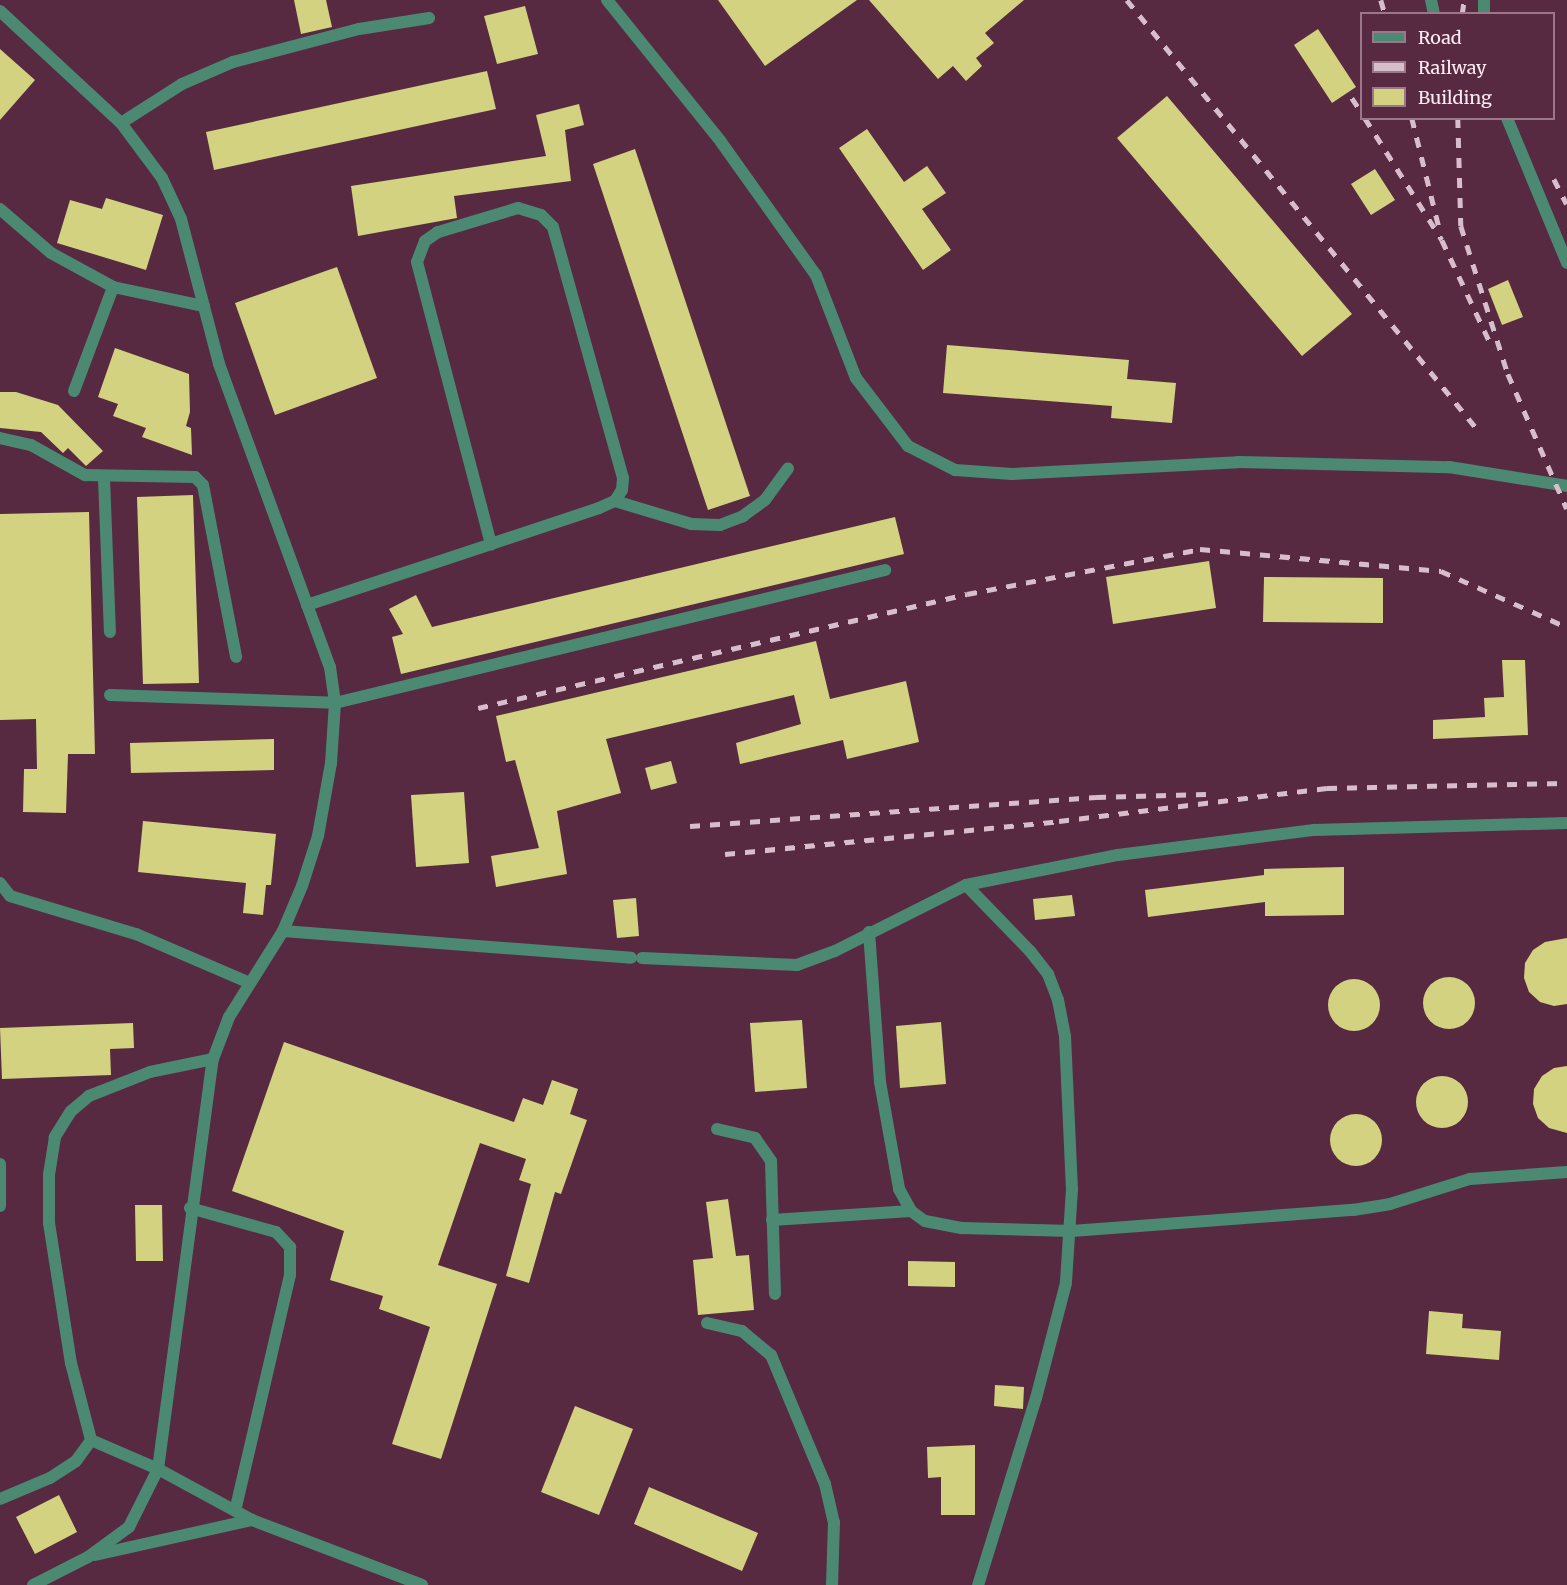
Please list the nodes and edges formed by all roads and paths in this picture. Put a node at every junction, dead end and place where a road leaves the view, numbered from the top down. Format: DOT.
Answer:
graph roads {
  1 [pos="607,0"];
  2 [pos="0,11"];
  3 [pos="429,18"];
  4 [pos="1508,120"];
  5 [pos="121,123"];
  6 [pos="0,209"];
  7 [pos="1567,263"];
  8 [pos="113,287"];
  9 [pos="204,306"];
  10 [pos="74,391"];
  11 [pos="0,438"];
  12 [pos="788,468"];
  13 [pos="104,478"];
  14 [pos="1567,486"];
  15 [pos="615,501"];
  16 [pos="491,544"];
  17 [pos="885,570"];
  18 [pos="307,605"];
  19 [pos="110,632"];
  20 [pos="236,657"];
  21 [pos="110,695"];
  22 [pos="335,703"];
  23 [pos="1567,823"];
  24 [pos="0,883"];
  25 [pos="966,885"];
  26 [pos="283,931"];
  27 [pos="869,933"];
  28 [pos="250,983"];
  29 [pos="213,1059"];
  30 [pos="717,1130"];
  31 [pos="0,1164"];
  32 [pos="1567,1172"];
  33 [pos="0,1206"];
  34 [pos="190,1209"];
  35 [pos="911,1211"];
  36 [pos="772,1220"];
  37 [pos="1072,1231"];
  38 [pos="774,1294"];
  39 [pos="707,1323"];
  40 [pos="91,1440"];
  41 [pos="158,1469"];
  42 [pos="0,1498"];
  43 [pos="235,1511"];
  44 [pos="252,1520"];
  45 [pos="88,1557"];
  46 [pos="33,1585"];
  47 [pos="422,1585"];
  48 [pos="832,1585"];
  49 [pos="978,1585"];
  1 -- 14 [label="street"];
  2 -- 5 [label="street"];
  3 -- 5 [label="street"];
  4 -- 7 [label="street"];
  5 -- 9 [label="street"];
  6 -- 8 [label="street"];
  8 -- 9 [label="street"];
  8 -- 10 [label="street"];
  9 -- 18 [label="street"];
  11 -- 13 [label="street"];
  12 -- 15 [label="street"];
  13 -- 19 [label="street"];
  13 -- 20 [label="street"];
  15 -- 16 [label="street"];
  15 -- 16 [label="street"];
  16 -- 18 [label="street"];
  17 -- 22 [label="street"];
  18 -- 22 [label="street"];
  21 -- 22 [label="street"];
  22 -- 26 [label="street"];
  23 -- 25 [label="street"];
  24 -- 28 [label="street"];
  25 -- 27 [label="street"];
  25 -- 37 [label="street"];
  26 -- 27 [label="street"];
  26 -- 28 [label="street"];
  27 -- 35 [label="street"];
  28 -- 29 [label="street"];
  29 -- 34 [label="street"];
  29 -- 40 [label="street"];
  30 -- 36 [label="street"];
  31 -- 33 [label="street"];
  32 -- 37 [label="street"];
  34 -- 41 [label="street"];
  34 -- 43 [label="street"];
  35 -- 36 [label="street"];
  35 -- 37 [label="street"];
  36 -- 38 [label="street"];
  37 -- 49 [label="street"];
  39 -- 48 [label="street"];
  40 -- 41 [label="street"];
  40 -- 42 [label="street"];
  41 -- 43 [label="street"];
  41 -- 45 [label="street"];
  43 -- 44 [label="street"];
  44 -- 45 [label="street"];
  44 -- 47 [label="street"];
  45 -- 46 [label="street"];
}
